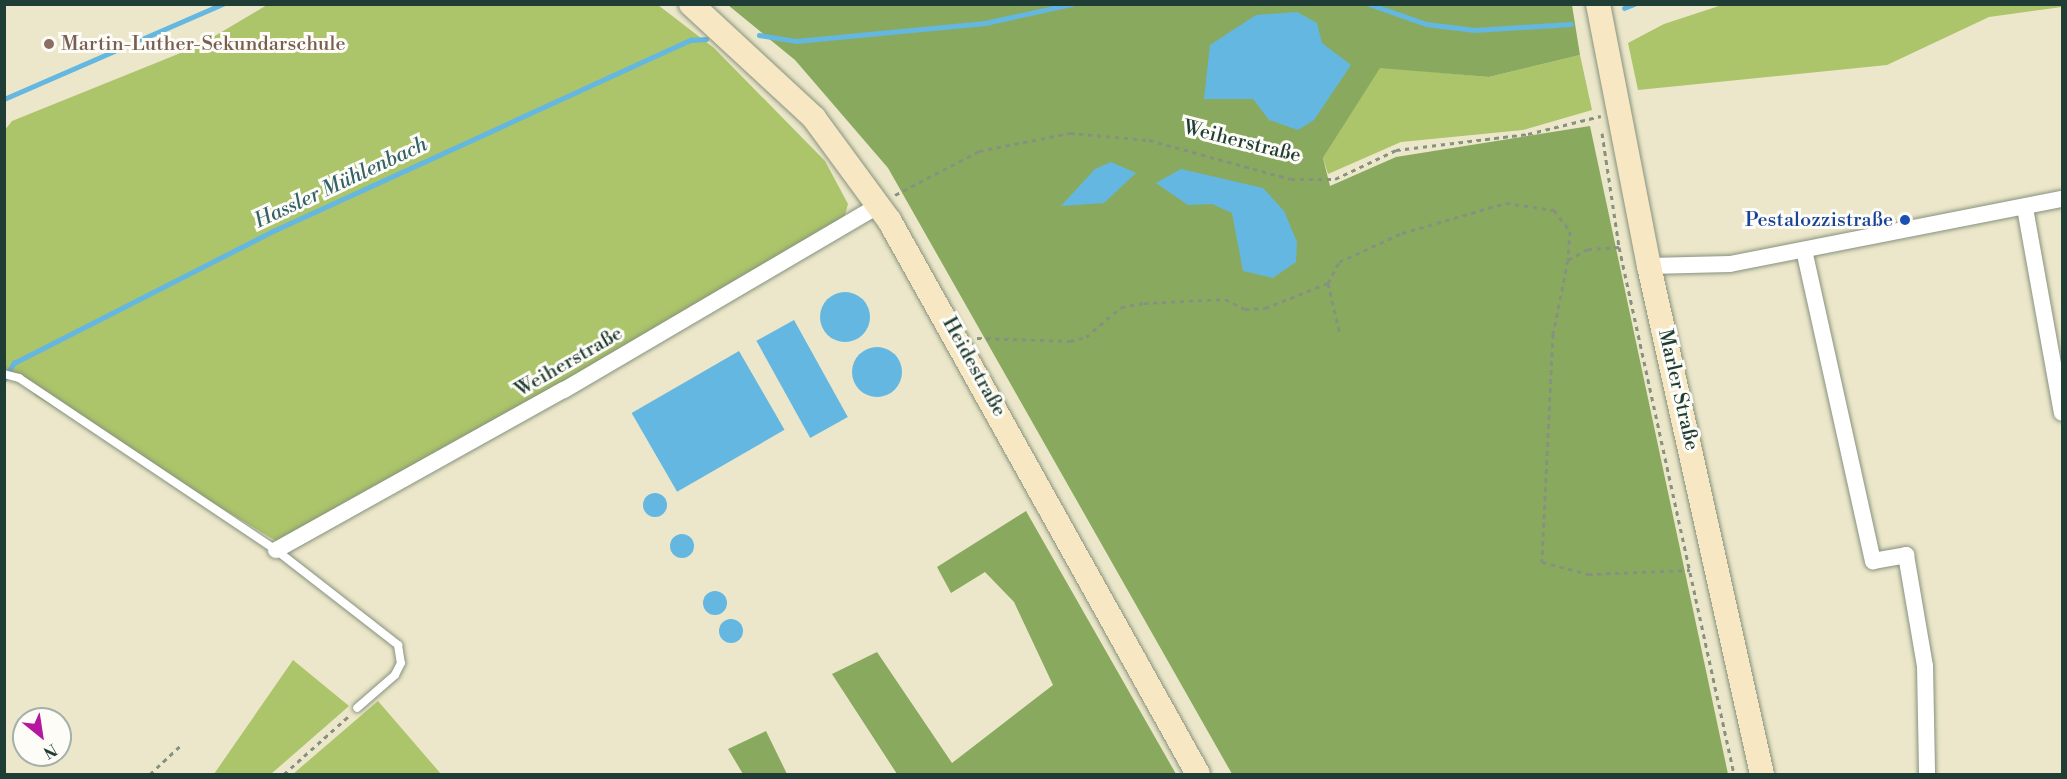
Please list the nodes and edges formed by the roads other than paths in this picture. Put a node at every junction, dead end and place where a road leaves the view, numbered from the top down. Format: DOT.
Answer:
graph roads {
  1 [pos="691,4"];
  2 [pos="1598,4"];
  3 [pos="2062,199"];
  4 [pos="886,200"];
  5 [pos="2025,208"];
  6 [pos="1804,250"];
  7 [pos="1649,266"];
  8 [pos="4,374"];
  9 [pos="2062,413"];
  10 [pos="276,550"];
  11 [pos="357,708"];
  12 [pos="1198,774"];
  13 [pos="1762,774"];
  14 [pos="1928,774"];
  1 -- 4 [label="main road, Heidestraße"];
  2 -- 7 [label="main road, Marler Straße"];
  3 -- 5 [label="street"];
  4 -- 10 [label="street, Weiherstraße"];
  4 -- 12 [label="main road, Heidestraße"];
  5 -- 6 [label="street"];
  5 -- 9 [label="street"];
  6 -- 7 [label="street"];
  6 -- 14 [label="street"];
  7 -- 13 [label="main road, Marler Straße"];
  8 -- 10 [label="lane"];
  10 -- 11 [label="lane"];
}
